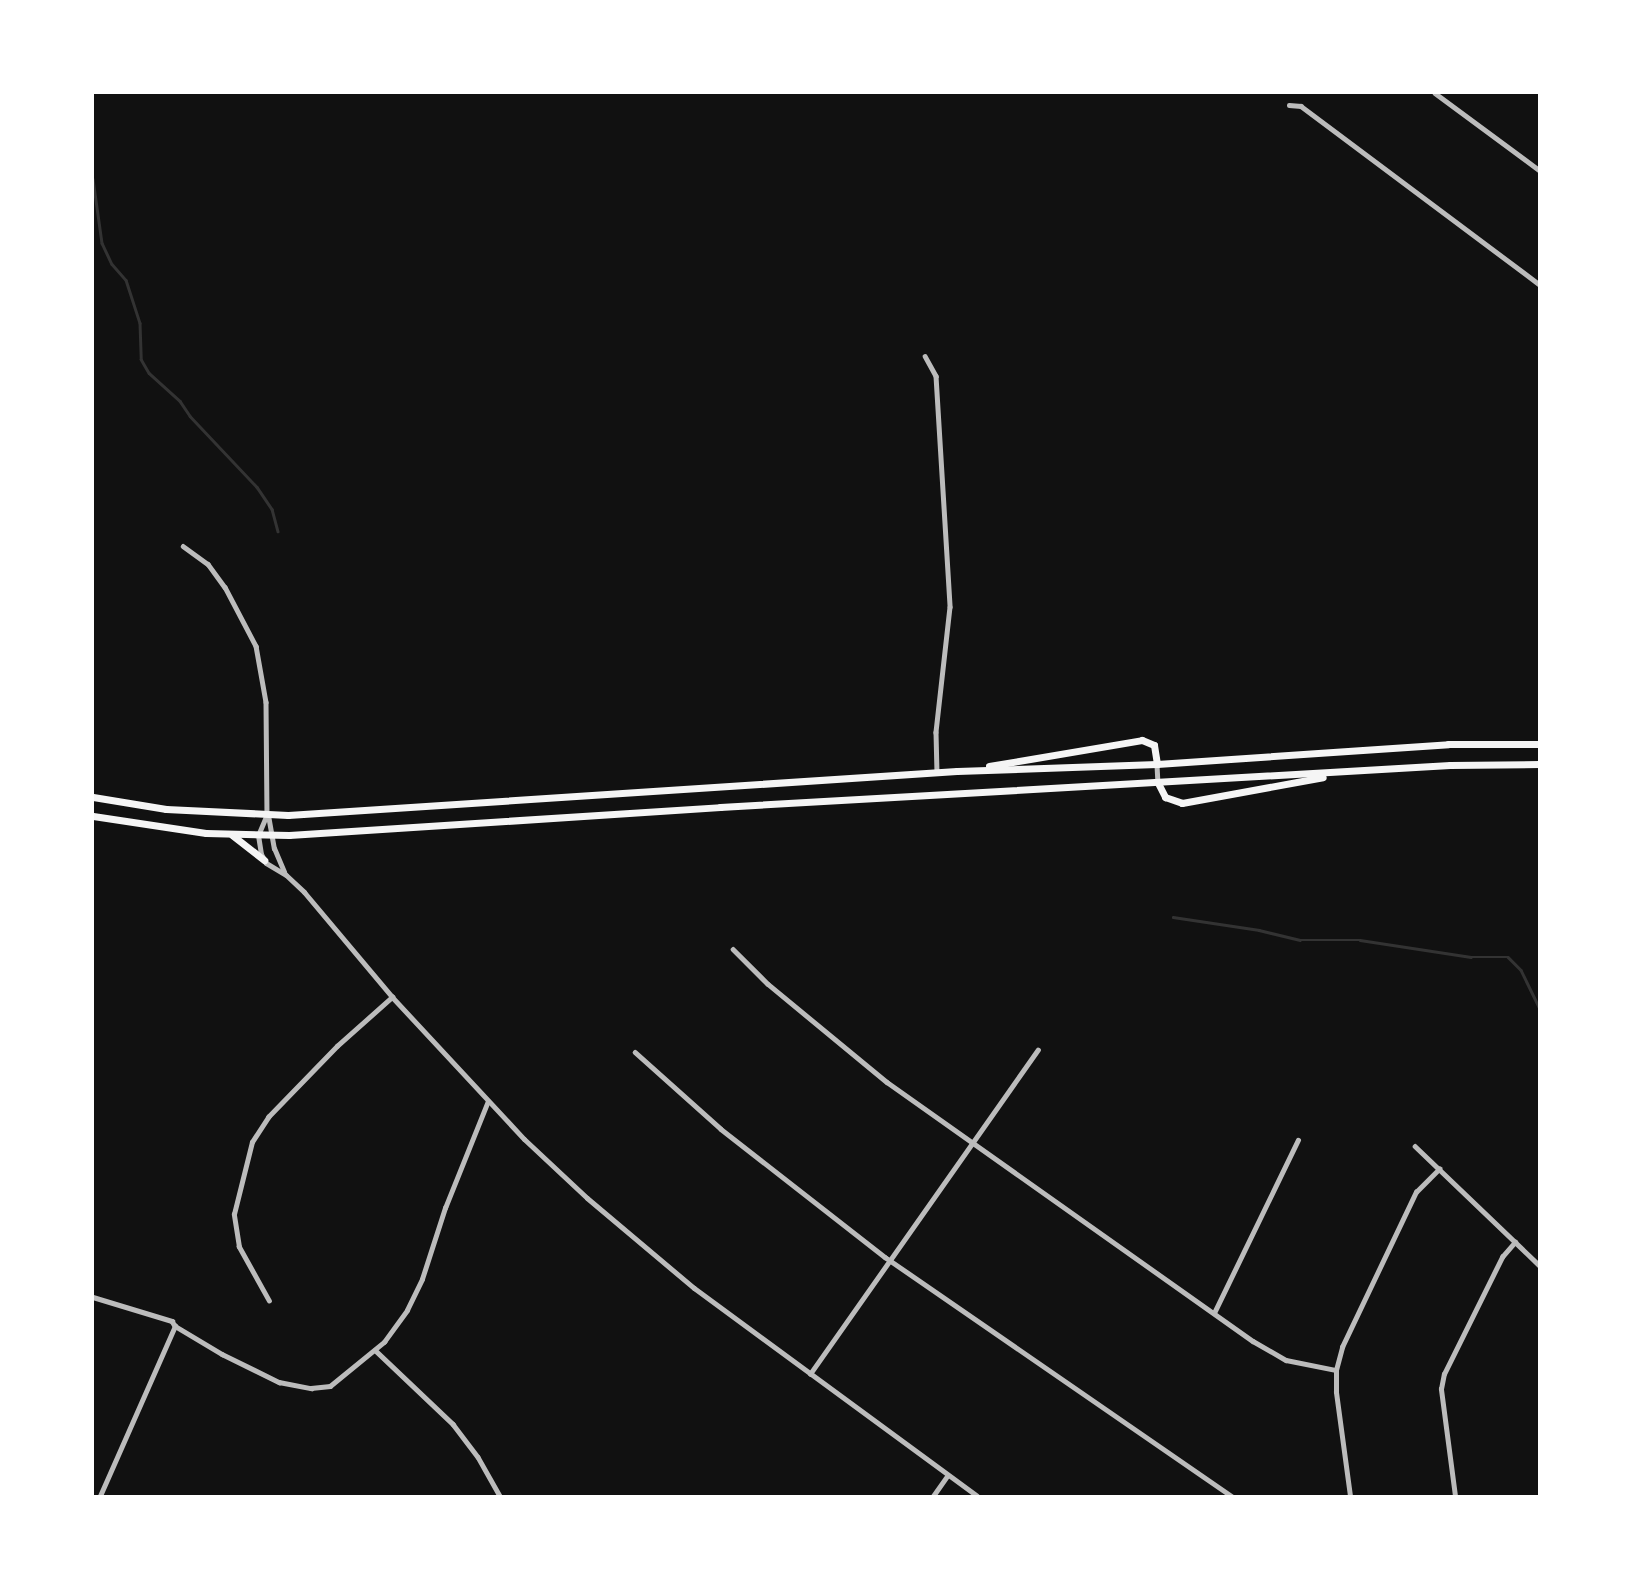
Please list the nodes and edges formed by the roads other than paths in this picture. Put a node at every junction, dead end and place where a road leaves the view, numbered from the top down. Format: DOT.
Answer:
graph roads {
  1 [pos="1435,93"];
  2 [pos="1289,104"];
  3 [pos="1539,170"];
  4 [pos="1539,284"];
  5 [pos="925,356"];
  6 [pos="183,546"];
  7 [pos="1539,744"];
  8 [pos="1157,764"];
  9 [pos="1539,764"];
  10 [pos="957,771"];
  11 [pos="1360,771"];
  12 [pos="937,773"];
  13 [pos="1158,783"];
  14 [pos="93,797"];
  15 [pos="267,814"];
  16 [pos="93,816"];
  17 [pos="232,834"];
  18 [pos="258,835"];
  19 [pos="274,836"];
  20 [pos="264,860"];
  21 [pos="286,875"];
  22 [pos="733,949"];
  23 [pos="392,997"];
  24 [pos="1038,1050"];
  25 [pos="635,1052"];
  26 [pos="488,1101"];
  27 [pos="1298,1140"];
  28 [pos="972,1144"];
  29 [pos="1415,1146"];
  30 [pos="1439,1169"];
  31 [pos="1515,1242"];
  32 [pos="891,1261"];
  33 [pos="1539,1265"];
  34 [pos="93,1297"];
  35 [pos="269,1301"];
  36 [pos="1214,1313"];
  37 [pos="175,1326"];
  38 [pos="375,1350"];
  39 [pos="1336,1370"];
  40 [pos="810,1374"];
  41 [pos="947,1476"];
  42 [pos="100,1496"];
  43 [pos="500,1496"];
  44 [pos="933,1496"];
  45 [pos="977,1496"];
  46 [pos="1232,1496"];
  47 [pos="1350,1496"];
  48 [pos="1455,1496"];
  1 -- 3 [label="street"];
  2 -- 4 [label="street"];
  5 -- 12 [label="street"];
  6 -- 15 [label="street"];
  7 -- 8 [label="main road"];
  8 -- 10 [label="main road"];
  8 -- 10 [label="main road"];
  8 -- 13 [label="street"];
  9 -- 11 [label="main road"];
  10 -- 12 [label="main road"];
  11 -- 13 [label="main road"];
  11 -- 13 [label="main road"];
  12 -- 15 [label="main road"];
  13 -- 19 [label="main road"];
  14 -- 15 [label="main road"];
  15 -- 18 [label="street"];
  15 -- 19 [label="street"];
  16 -- 17 [label="main road"];
  17 -- 18 [label="main road"];
  17 -- 20 [label="main road"];
  18 -- 19 [label="main road"];
  18 -- 20 [label="street"];
  19 -- 21 [label="street"];
  20 -- 21 [label="street"];
  21 -- 23 [label="street"];
  22 -- 28 [label="street"];
  23 -- 26 [label="street"];
  23 -- 35 [label="street"];
  24 -- 28 [label="street"];
  25 -- 32 [label="street"];
  26 -- 38 [label="street"];
  26 -- 40 [label="street"];
  27 -- 36 [label="street"];
  28 -- 32 [label="street"];
  28 -- 36 [label="street"];
  29 -- 30 [label="street"];
  30 -- 31 [label="street"];
  30 -- 39 [label="street"];
  31 -- 33 [label="street"];
  31 -- 48 [label="street"];
  32 -- 40 [label="street"];
  32 -- 46 [label="street"];
  34 -- 37 [label="street"];
  36 -- 39 [label="street"];
  37 -- 38 [label="street"];
  37 -- 42 [label="street"];
  38 -- 43 [label="street"];
  39 -- 47 [label="street"];
  40 -- 41 [label="street"];
  41 -- 44 [label="street"];
  41 -- 45 [label="street"];
}
